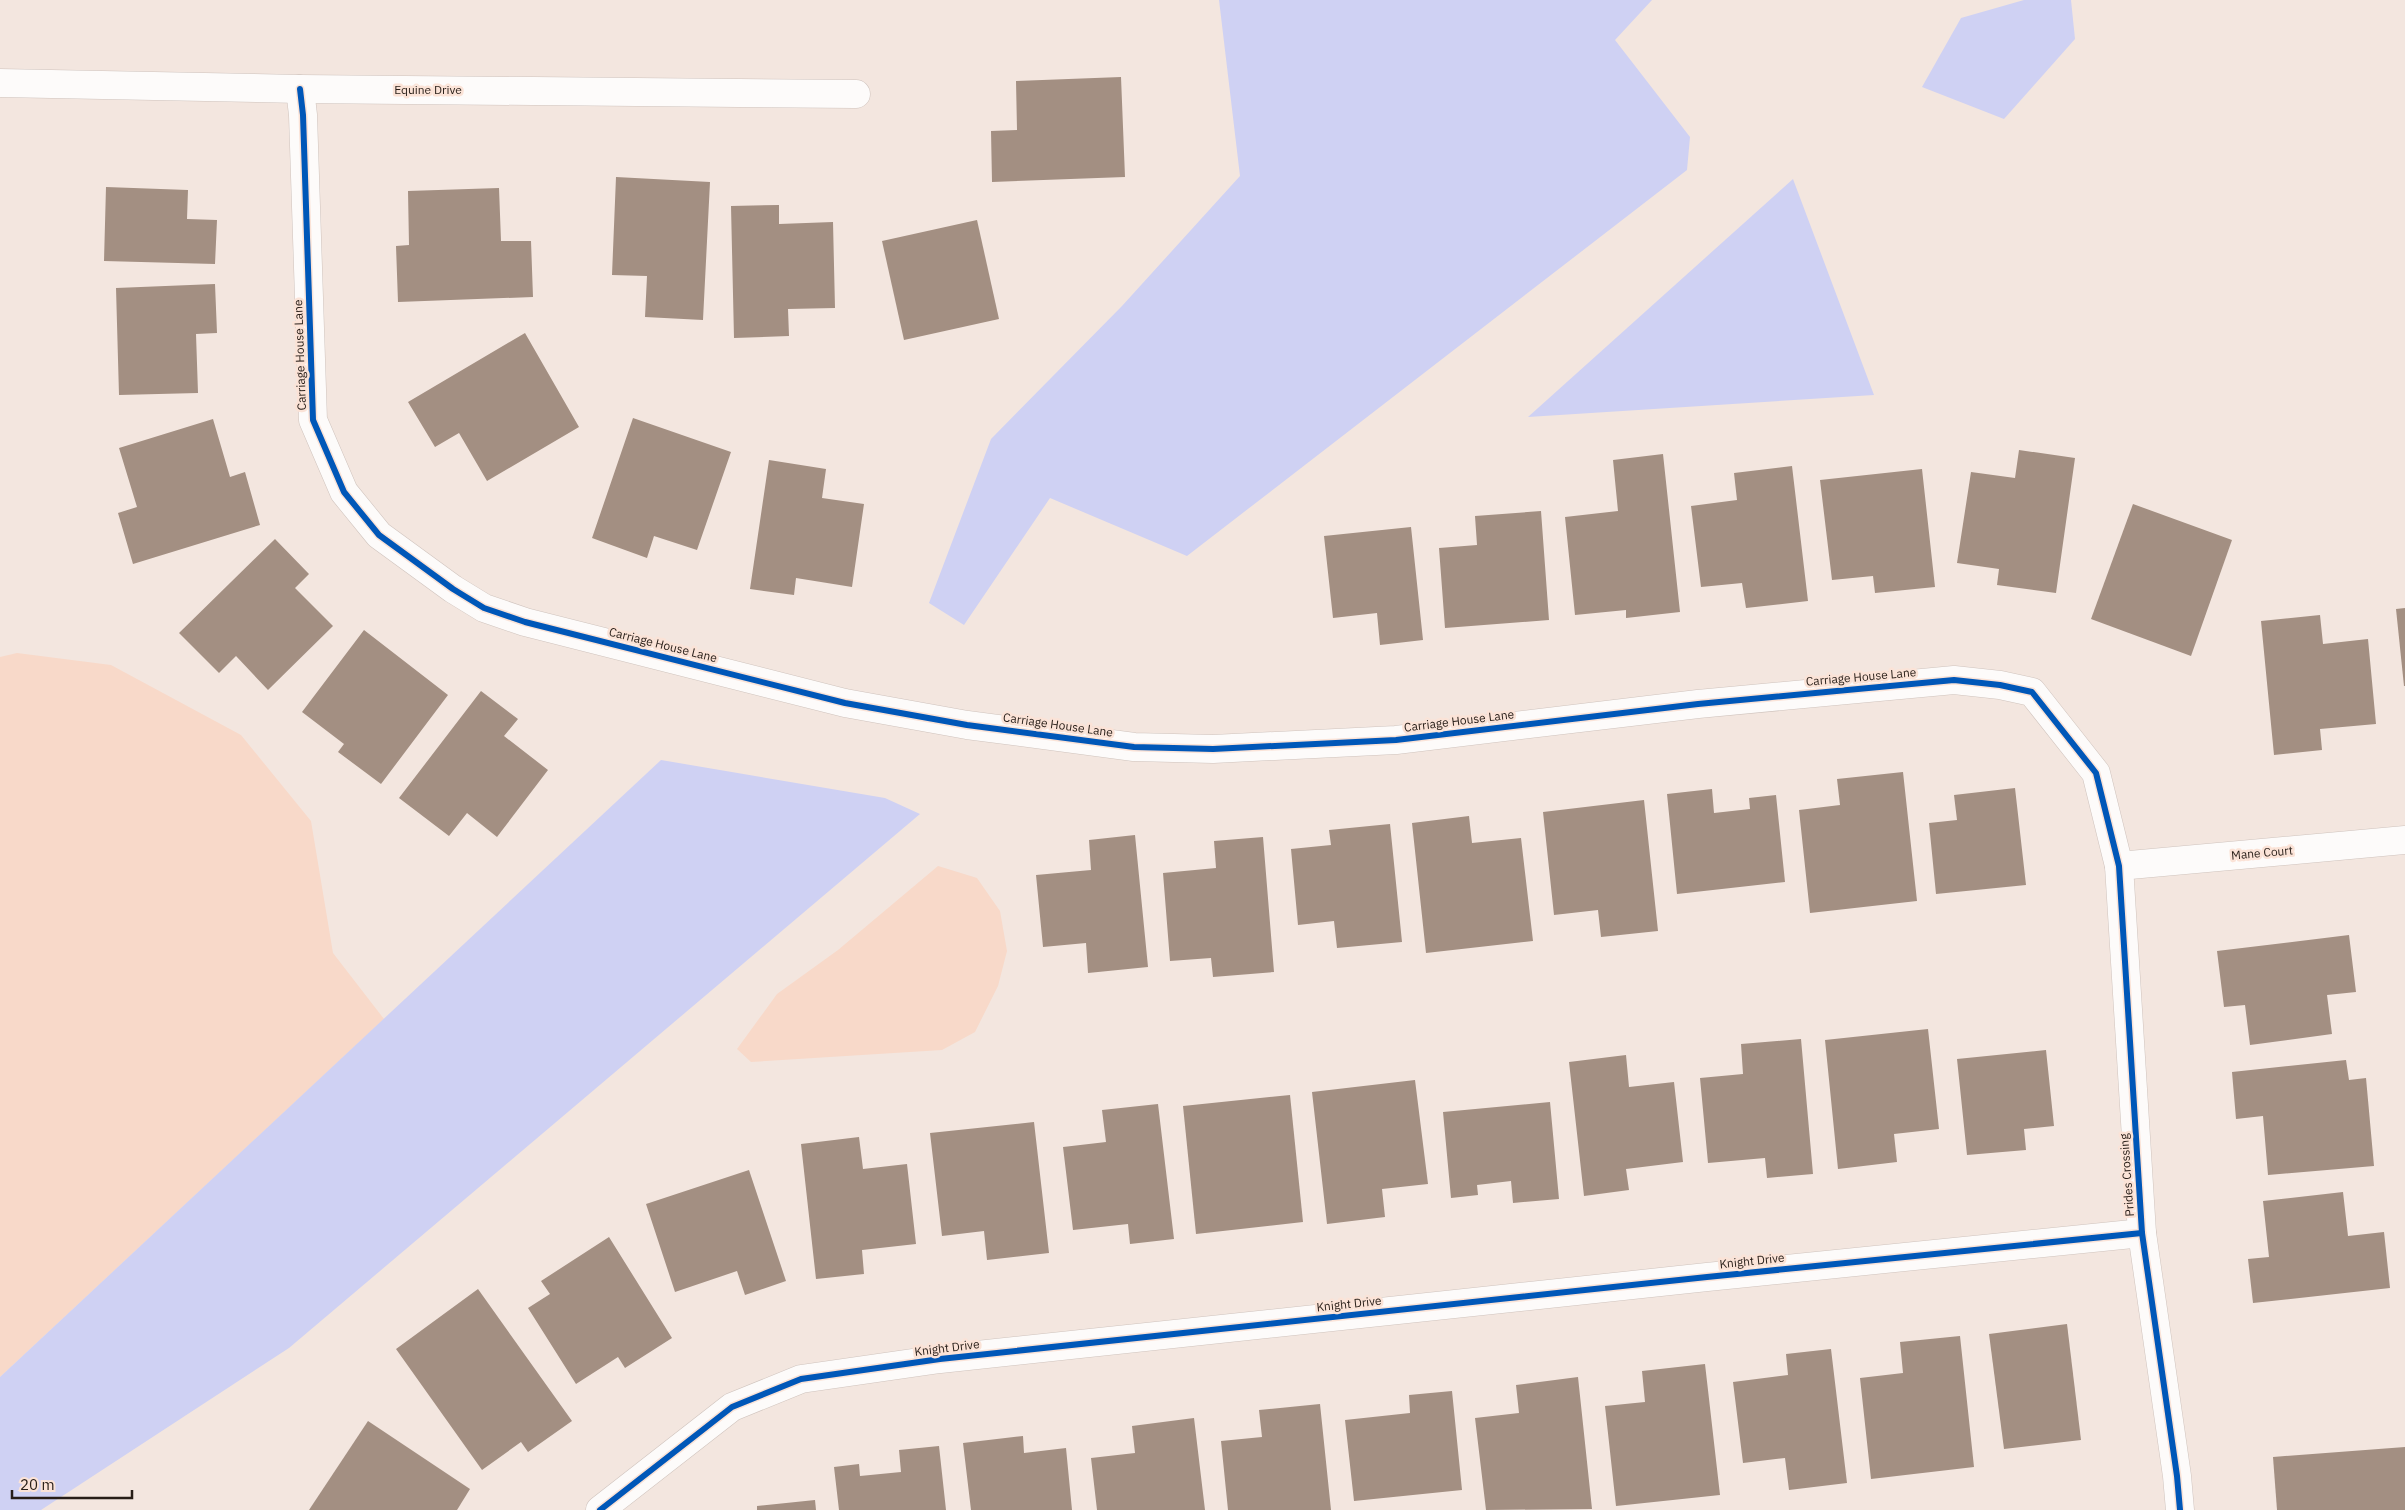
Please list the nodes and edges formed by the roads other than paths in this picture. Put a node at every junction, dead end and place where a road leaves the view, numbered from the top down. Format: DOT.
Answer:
graph roads {
  1 [pos="0,83"];
  2 [pos="300,89"];
  3 [pos="856,94"];
  4 [pos="2405,840"];
  5 [pos="2119,866"];
  6 [pos="2142,1234"];
  7 [pos="600,1510"];
  8 [pos="2180,1510"];
  1 -- 2 [label="street, Equine Drive"];
  2 -- 3 [label="street, Equine Drive"];
  2 -- 5 [label="street, Carriage House Lane"];
  4 -- 5 [label="street, Mane Court"];
  5 -- 6 [label="street, Prides Crossing"];
  6 -- 7 [label="street, Knight Drive"];
  6 -- 8 [label="street, Prides Crossing"];
}
